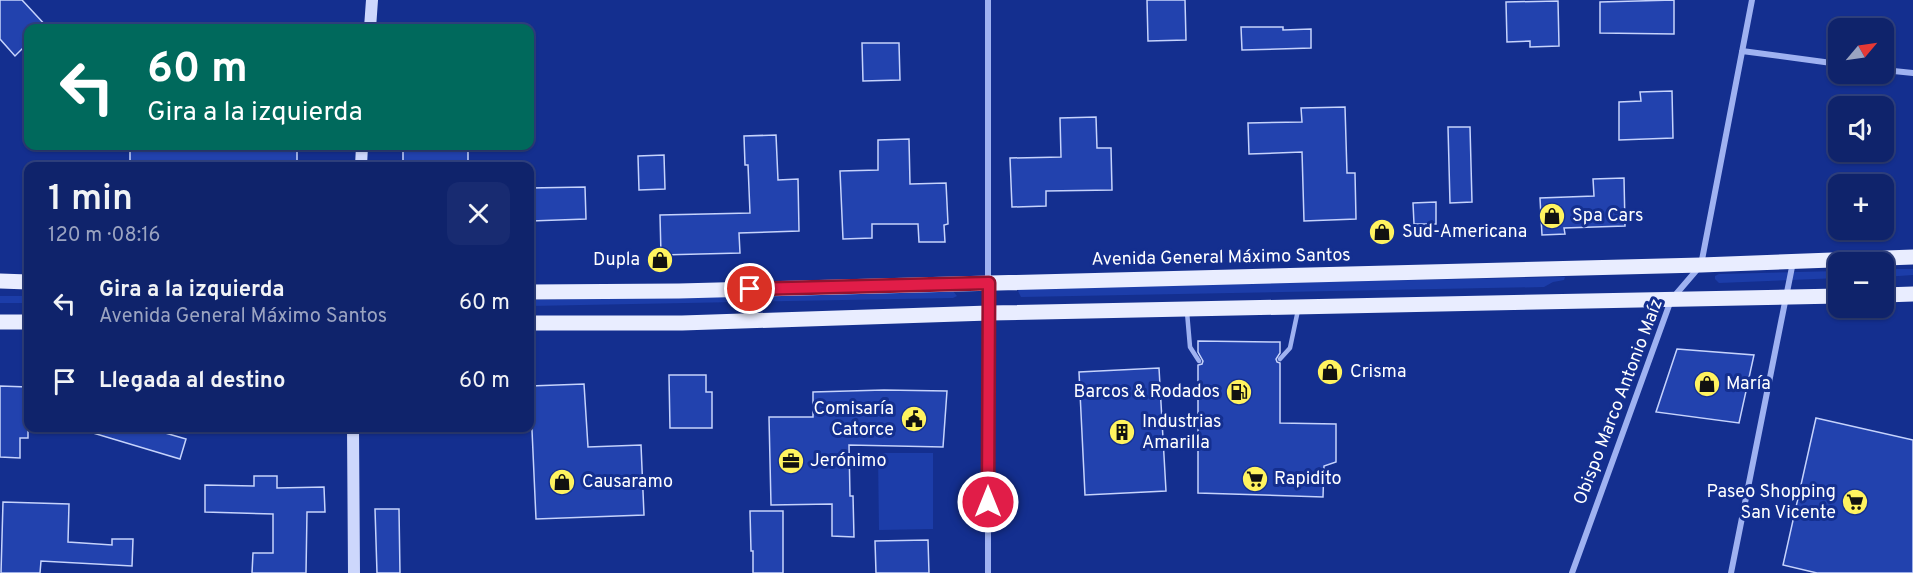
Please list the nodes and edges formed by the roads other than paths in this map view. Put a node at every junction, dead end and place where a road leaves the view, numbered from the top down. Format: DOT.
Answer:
graph roads {
  1 [pos="372,0"];
  2 [pos="988,0"];
  3 [pos="1752,0"];
  4 [pos="370,24"];
  5 [pos="1742,51"];
  6 [pos="1828,63"];
  7 [pos="1894,71"];
  8 [pos="1913,73"];
  9 [pos="1913,257"];
  10 [pos="1793,262"];
  11 [pos="1701,266"];
  12 [pos="0,280"];
  13 [pos="24,282"];
  14 [pos="989,283"];
  15 [pos="534,292"];
  16 [pos="1913,294"];
  17 [pos="1894,295"];
  18 [pos="1828,296"];
  19 [pos="1786,298"];
  20 [pos="1671,300"];
  21 [pos="1298,308"];
  22 [pos="1187,309"];
  23 [pos="989,313"];
  24 [pos="0,322"];
  25 [pos="24,322"];
  26 [pos="534,323"];
  27 [pos="1280,359"];
  28 [pos="1198,361"];
  29 [pos="352,432"];
  30 [pos="354,573"];
  31 [pos="988,573"];
  32 [pos="1572,573"];
  33 [pos="1731,573"];
  1 -- 4 [label="street"];
  2 -- 14 [label="street"];
  3 -- 5 [label="street"];
  5 -- 6 [label="street"];
  5 -- 11 [label="street"];
  7 -- 8 [label="street"];
  9 -- 10 [label="main road, Avenida General Máximo Santos"];
  10 -- 11 [label="main road, Avenida General Máximo Santos"];
  10 -- 19 [label="street"];
  11 -- 14 [label="main road, Avenida General Máximo Santos"];
  11 -- 20 [label="street, Obispo Marco Antonio Maíz"];
  12 -- 13 [label="main road"];
  14 -- 15 [label="main road, Avenida General Máximo Santos"];
  14 -- 23 [label="street"];
  16 -- 17 [label="main road"];
  18 -- 19 [label="main road"];
  19 -- 20 [label="main road"];
  19 -- 33 [label="street"];
  20 -- 21 [label="main road"];
  20 -- 32 [label="street, Obispo Marco Antonio Maíz"];
  21 -- 22 [label="main road"];
  21 -- 27 [label="lane"];
  22 -- 23 [label="main road"];
  22 -- 28 [label="lane"];
  23 -- 26 [label="main road"];
  23 -- 31 [label="street"];
  24 -- 25 [label="main road"];
  29 -- 30 [label="street"];
}
